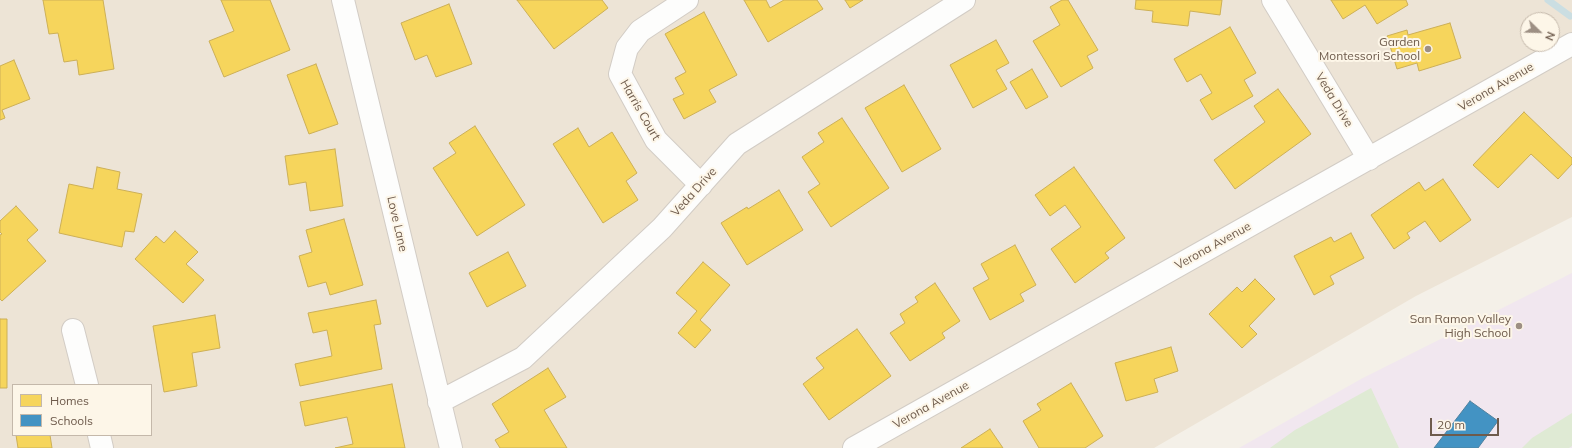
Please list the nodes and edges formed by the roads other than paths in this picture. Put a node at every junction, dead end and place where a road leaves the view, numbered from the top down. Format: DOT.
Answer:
graph roads {
  1 [pos="344,0"];
  2 [pos="687,0"];
  3 [pos="964,0"];
  4 [pos="1273,0"];
  5 [pos="1572,44"];
  6 [pos="1370,159"];
  7 [pos="701,185"];
  8 [pos="73,330"];
  9 [pos="87,384"];
  10 [pos="439,402"];
  11 [pos="99,436"];
  12 [pos="102,448"];
  13 [pos="451,448"];
  14 [pos="854,448"];
  1 -- 10 [label="street, Love Lane"];
  2 -- 7 [label="street, Harris Court"];
  3 -- 7 [label="street, Veda Drive"];
  4 -- 6 [label="street, Veda Drive"];
  5 -- 6 [label="street, Verona Avenue"];
  6 -- 14 [label="street, Verona Avenue"];
  7 -- 10 [label="street, Veda Drive"];
  8 -- 9 [label="street"];
  10 -- 13 [label="street, Love Lane"];
  11 -- 12 [label="street"];
}
